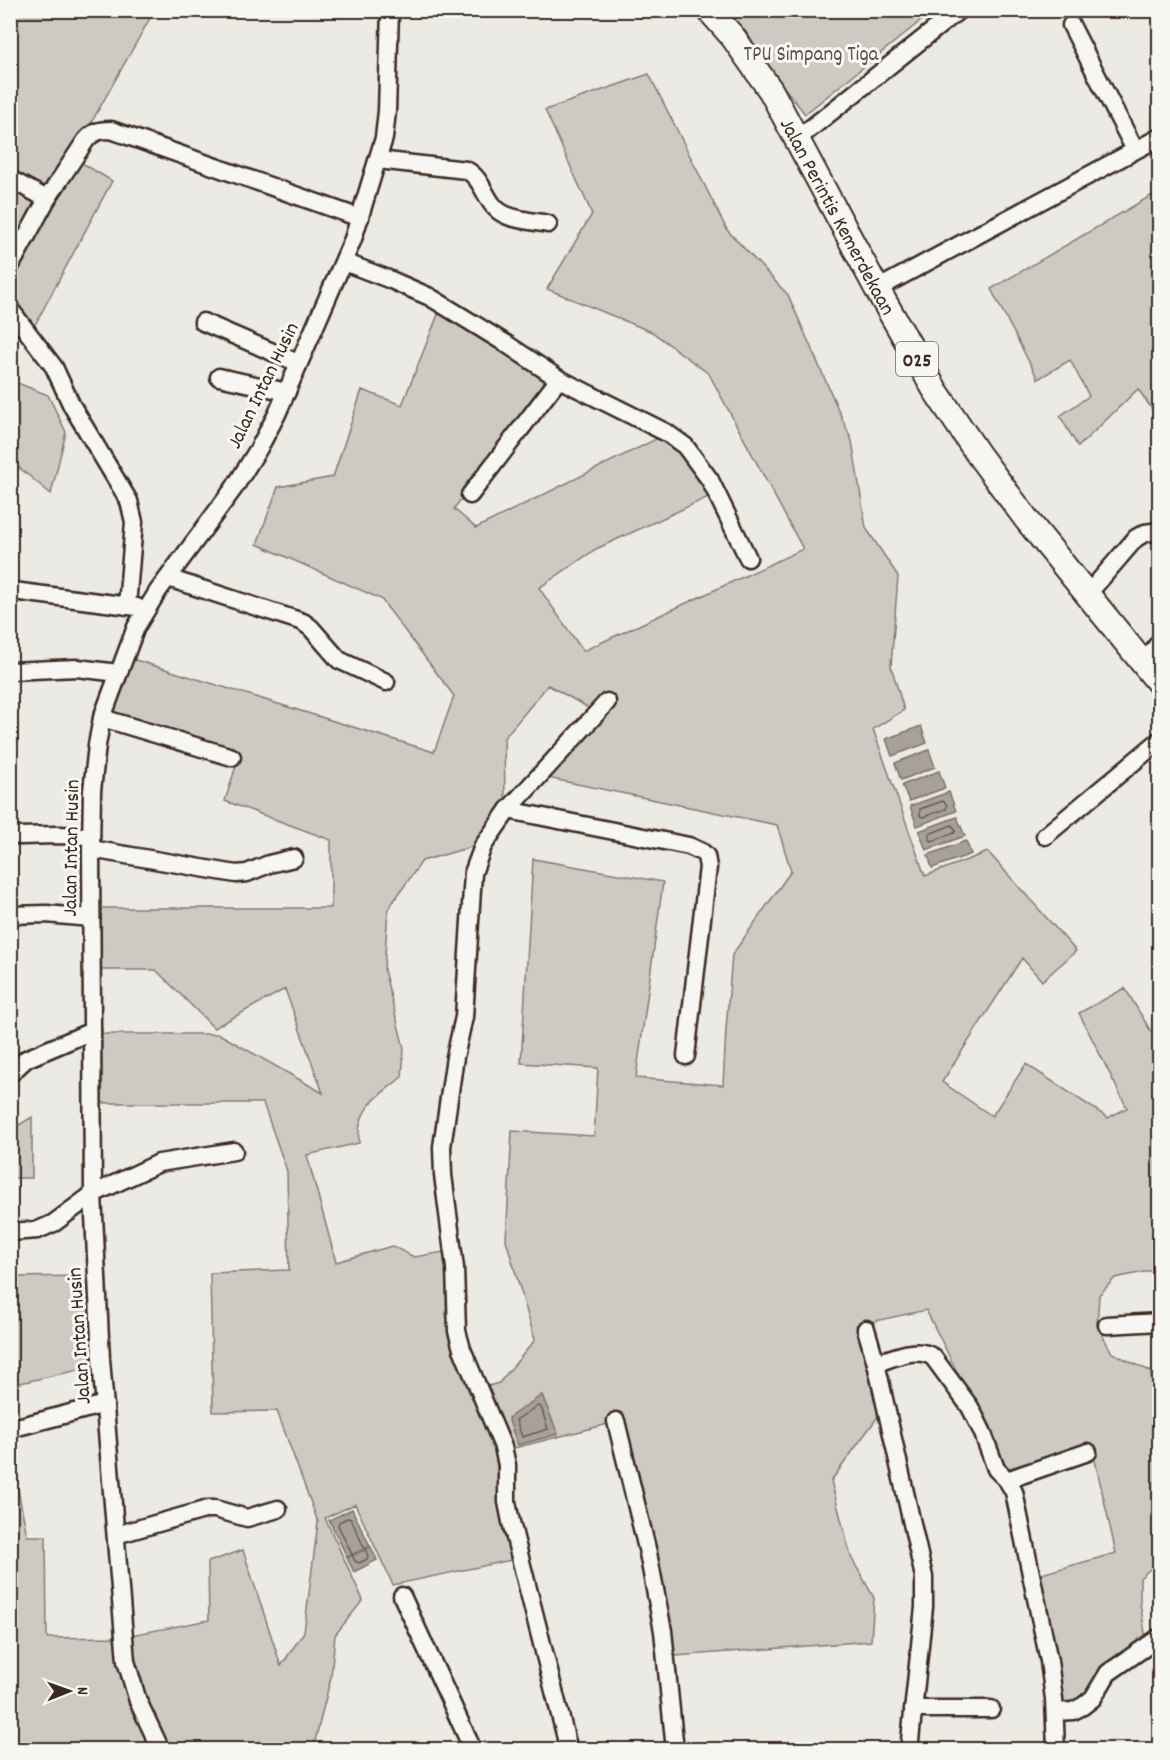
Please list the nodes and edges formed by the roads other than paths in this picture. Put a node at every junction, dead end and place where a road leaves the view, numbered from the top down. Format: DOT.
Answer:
graph roads {
  1 [pos="390,10"];
  2 [pos="709,10"];
  3 [pos="959,10"];
  4 [pos="1071,25"];
  5 [pos="1160,137"];
  6 [pos="796,140"];
  7 [pos="1135,150"];
  8 [pos="378,160"];
  9 [pos="10,180"];
  10 [pos="47,199"];
  11 [pos="360,218"];
  12 [pos="548,224"];
  13 [pos="344,262"];
  14 [pos="10,267"];
  15 [pos="877,289"];
  16 [pos="10,309"];
  17 [pos="203,322"];
  18 [pos="298,363"];
  19 [pos="219,377"];
  20 [pos="559,380"];
  21 [pos="287,392"];
  22 [pos="470,495"];
  23 [pos="1160,531"];
  24 [pos="748,558"];
  25 [pos="168,578"];
  26 [pos="13,591"];
  27 [pos="1087,596"];
  28 [pos="127,606"];
  29 [pos="147,608"];
  30 [pos="1160,641"];
  31 [pos="1143,665"];
  32 [pos="10,671"];
  33 [pos="118,673"];
  34 [pos="386,682"];
  35 [pos="1160,684"];
  36 [pos="607,702"];
  37 [pos="102,718"];
  38 [pos="1160,740"];
  39 [pos="232,758"];
  40 [pos="508,810"];
  41 [pos="10,834"];
  42 [pos="1045,836"];
  43 [pos="91,842"];
  44 [pos="294,858"];
  45 [pos="10,915"];
  46 [pos="91,918"];
  47 [pos="92,1030"];
  48 [pos="686,1056"];
  49 [pos="10,1074"];
  50 [pos="234,1151"];
  51 [pos="93,1194"];
  52 [pos="10,1232"];
  53 [pos="1160,1322"];
  54 [pos="1107,1324"];
  55 [pos="866,1329"];
  56 [pos="876,1363"];
  57 [pos="105,1404"];
  58 [pos="616,1421"];
  59 [pos="10,1429"];
  60 [pos="1088,1452"];
  61 [pos="1007,1480"];
  62 [pos="278,1509"];
  63 [pos="116,1535"];
  64 [pos="402,1596"];
  65 [pos="1160,1637"];
  66 [pos="913,1709"];
  67 [pos="991,1709"];
  68 [pos="1055,1712"];
  69 [pos="161,1749"];
  70 [pos="473,1749"];
  71 [pos="569,1749"];
  72 [pos="675,1749"];
  73 [pos="909,1749"];
  74 [pos="1056,1749"];
  1 -- 8 [label="street, Jalan Intan Husin"];
  2 -- 6 [label="highway, Jalan Perintis Kemerdekaan / 025"];
  3 -- 6 [label="street"];
  4 -- 7 [label="street"];
  5 -- 7 [label="street"];
  6 -- 15 [label="highway, Jalan Perintis Kemerdekaan / 025"];
  7 -- 15 [label="street"];
  8 -- 11 [label="street, Jalan Intan Husin"];
  8 -- 12 [label="street"];
  9 -- 10 [label="street"];
  10 -- 11 [label="street"];
  10 -- 14 [label="street"];
  11 -- 13 [label="street, Jalan Intan Husin"];
  13 -- 18 [label="street, Jalan Intan Husin"];
  13 -- 20 [label="street"];
  15 -- 27 [label="highway, Jalan Perintis Kemerdekaan / 025"];
  16 -- 28 [label="street"];
  17 -- 18 [label="street"];
  18 -- 21 [label="street, Jalan Intan Husin"];
  19 -- 21 [label="street"];
  20 -- 22 [label="street"];
  20 -- 24 [label="street"];
  21 -- 25 [label="street, Jalan Intan Husin"];
  23 -- 27 [label="street"];
  25 -- 29 [label="street, Jalan Intan Husin"];
  25 -- 34 [label="street"];
  26 -- 28 [label="street"];
  27 -- 31 [label="highway, Jalan Perintis Kemerdekaan / 025"];
  28 -- 29 [label="street"];
  29 -- 33 [label="street, Jalan Intan Husin"];
  30 -- 31 [label="street"];
  31 -- 35 [label="highway, Jalan Perintis Kemerdekaan / 025"];
  32 -- 33 [label="street"];
  33 -- 37 [label="street, Jalan Intan Husin"];
  36 -- 40 [label="street"];
  37 -- 39 [label="street"];
  37 -- 43 [label="street, Jalan Intan Husin"];
  38 -- 42 [label="street"];
  40 -- 48 [label="street"];
  40 -- 71 [label="street"];
  41 -- 43 [label="street"];
  43 -- 44 [label="street"];
  43 -- 46 [label="street, Jalan Intan Husin"];
  45 -- 46 [label="street"];
  46 -- 47 [label="street, Jalan Intan Husin"];
  47 -- 49 [label="street"];
  47 -- 51 [label="street, Jalan Intan Husin"];
  50 -- 51 [label="street"];
  51 -- 52 [label="street"];
  51 -- 57 [label="street, Jalan Intan Husin"];
  53 -- 54 [label="street"];
  55 -- 56 [label="street"];
  56 -- 61 [label="street"];
  56 -- 66 [label="street"];
  57 -- 59 [label="street"];
  57 -- 63 [label="street, Jalan Intan Husin"];
  58 -- 72 [label="street"];
  60 -- 61 [label="street"];
  61 -- 68 [label="street"];
  62 -- 63 [label="street"];
  63 -- 69 [label="street, Jalan Intan Husin"];
  64 -- 70 [label="street"];
  65 -- 68 [label="street"];
  66 -- 67 [label="street"];
  66 -- 73 [label="street"];
  68 -- 74 [label="street"];
}
